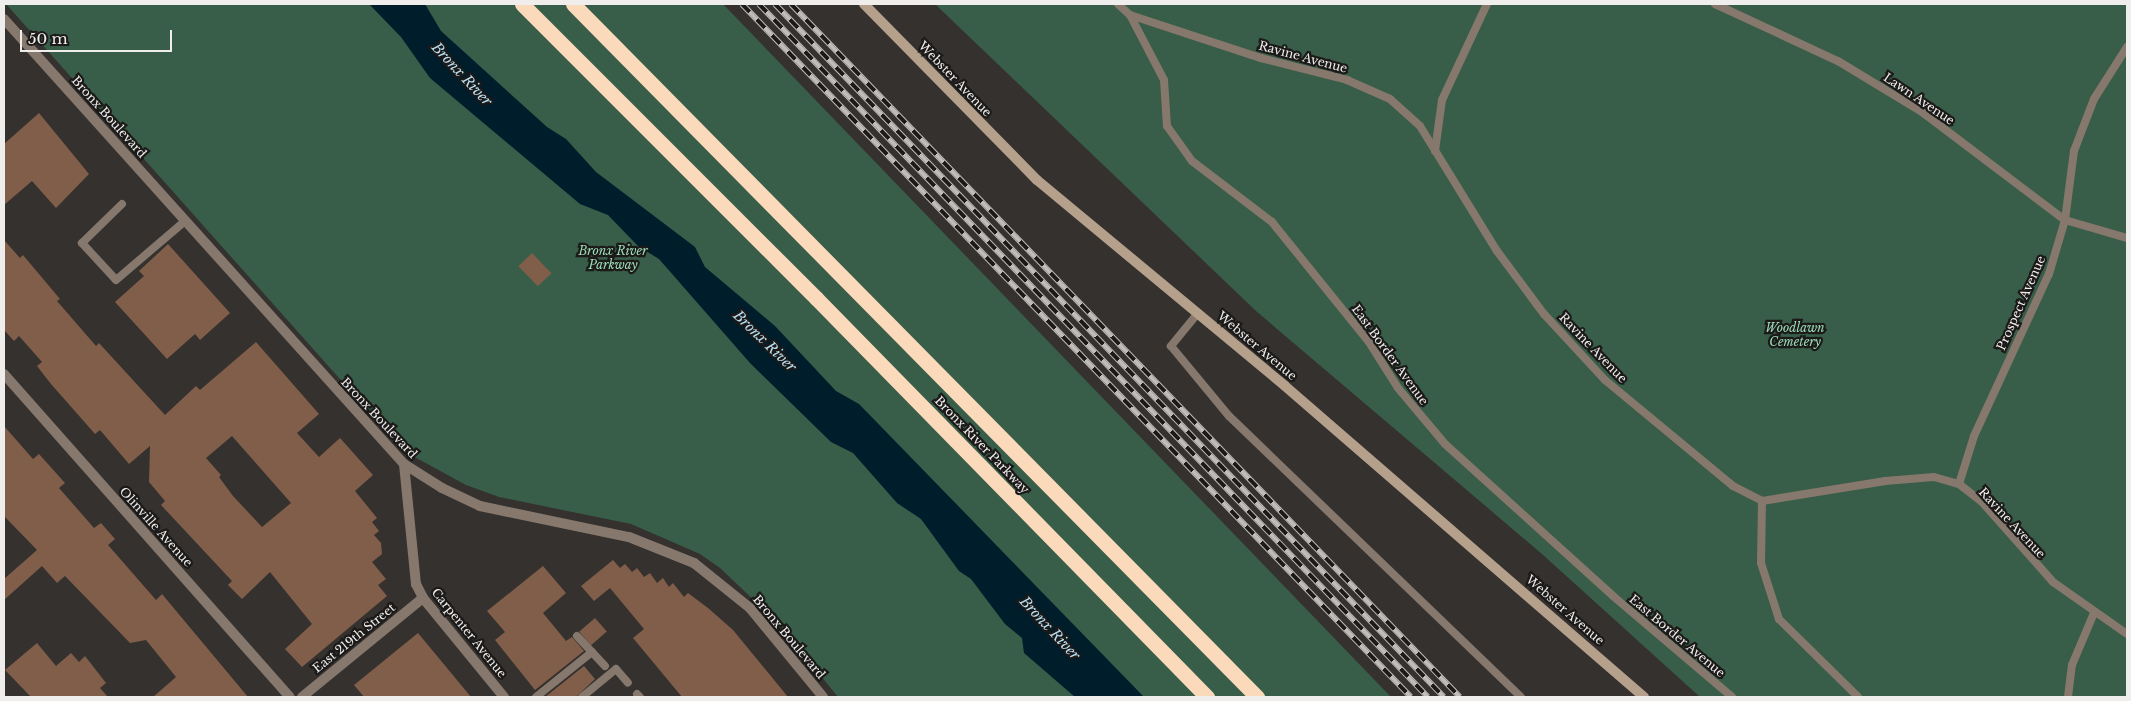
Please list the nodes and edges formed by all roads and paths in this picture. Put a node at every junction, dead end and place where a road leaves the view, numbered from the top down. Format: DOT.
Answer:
graph roads {
  1 [pos="522,4"];
  2 [pos="573,4"];
  3 [pos="864,4"];
  4 [pos="1118,4"];
  5 [pos="1487,4"];
  6 [pos="1715,4"];
  7 [pos="1130,15"];
  8 [pos="4,19"];
  9 [pos="2127,47"];
  10 [pos="1435,152"];
  11 [pos="122,204"];
  12 [pos="2065,220"];
  13 [pos="185,222"];
  14 [pos="2127,238"];
  15 [pos="1198,313"];
  16 [pos="4,374"];
  17 [pos="404,464"];
  18 [pos="1959,484"];
  19 [pos="1762,501"];
  20 [pos="423,598"];
  21 [pos="2094,614"];
  22 [pos="2127,634"];
  23 [pos="577,636"];
  24 [pos="592,652"];
  25 [pos="605,666"];
  26 [pos="628,683"];
  27 [pos="290,697"];
  28 [pos="302,697"];
  29 [pos="504,697"];
  30 [pos="536,697"];
  31 [pos="582,697"];
  32 [pos="824,697"];
  33 [pos="1207,697"];
  34 [pos="1257,697"];
  35 [pos="1520,697"];
  36 [pos="1644,697"];
  37 [pos="1732,697"];
  38 [pos="1858,697"];
  39 [pos="2068,697"];
  1 -- 33 [label="highway, Bronx River Parkway"];
  2 -- 34 [label="highway, Bronx River Parkway"];
  3 -- 15 [label="main road, Webster Avenue"];
  4 -- 7 [label="lane, East Border Avenue"];
  5 -- 10 [label="lane"];
  6 -- 12 [label="lane, Lawn Avenue"];
  7 -- 10 [label="lane, Ravine Avenue"];
  7 -- 37 [label="lane, East Border Avenue"];
  8 -- 13 [label="street, Bronx Boulevard"];
  9 -- 12 [label="lane, Prospect Avenue"];
  10 -- 19 [label="lane, Ravine Avenue"];
  11 -- 13 [label="lane"];
  12 -- 14 [label="lane, Lawn Avenue"];
  12 -- 18 [label="lane, Prospect Avenue"];
  13 -- 17 [label="street, Bronx Boulevard"];
  15 -- 35 [label="lane"];
  15 -- 36 [label="main road, Webster Avenue"];
  16 -- 27 [label="street, Olinville Avenue"];
  17 -- 20 [label="street, Carpenter Avenue"];
  17 -- 32 [label="street, Bronx Boulevard"];
  18 -- 19 [label="lane, Ravine Avenue"];
  18 -- 21 [label="lane, Ravine Avenue"];
  19 -- 38 [label="lane"];
  20 -- 28 [label="street, East 219th Street"];
  20 -- 29 [label="street, Carpenter Avenue"];
  21 -- 22 [label="lane, Ravine Avenue"];
  21 -- 39 [label="lane"];
  23 -- 24 [label="lane"];
  24 -- 25 [label="lane"];
  24 -- 30 [label="lane"];
  26 -- 31 [label="lane"];
}
